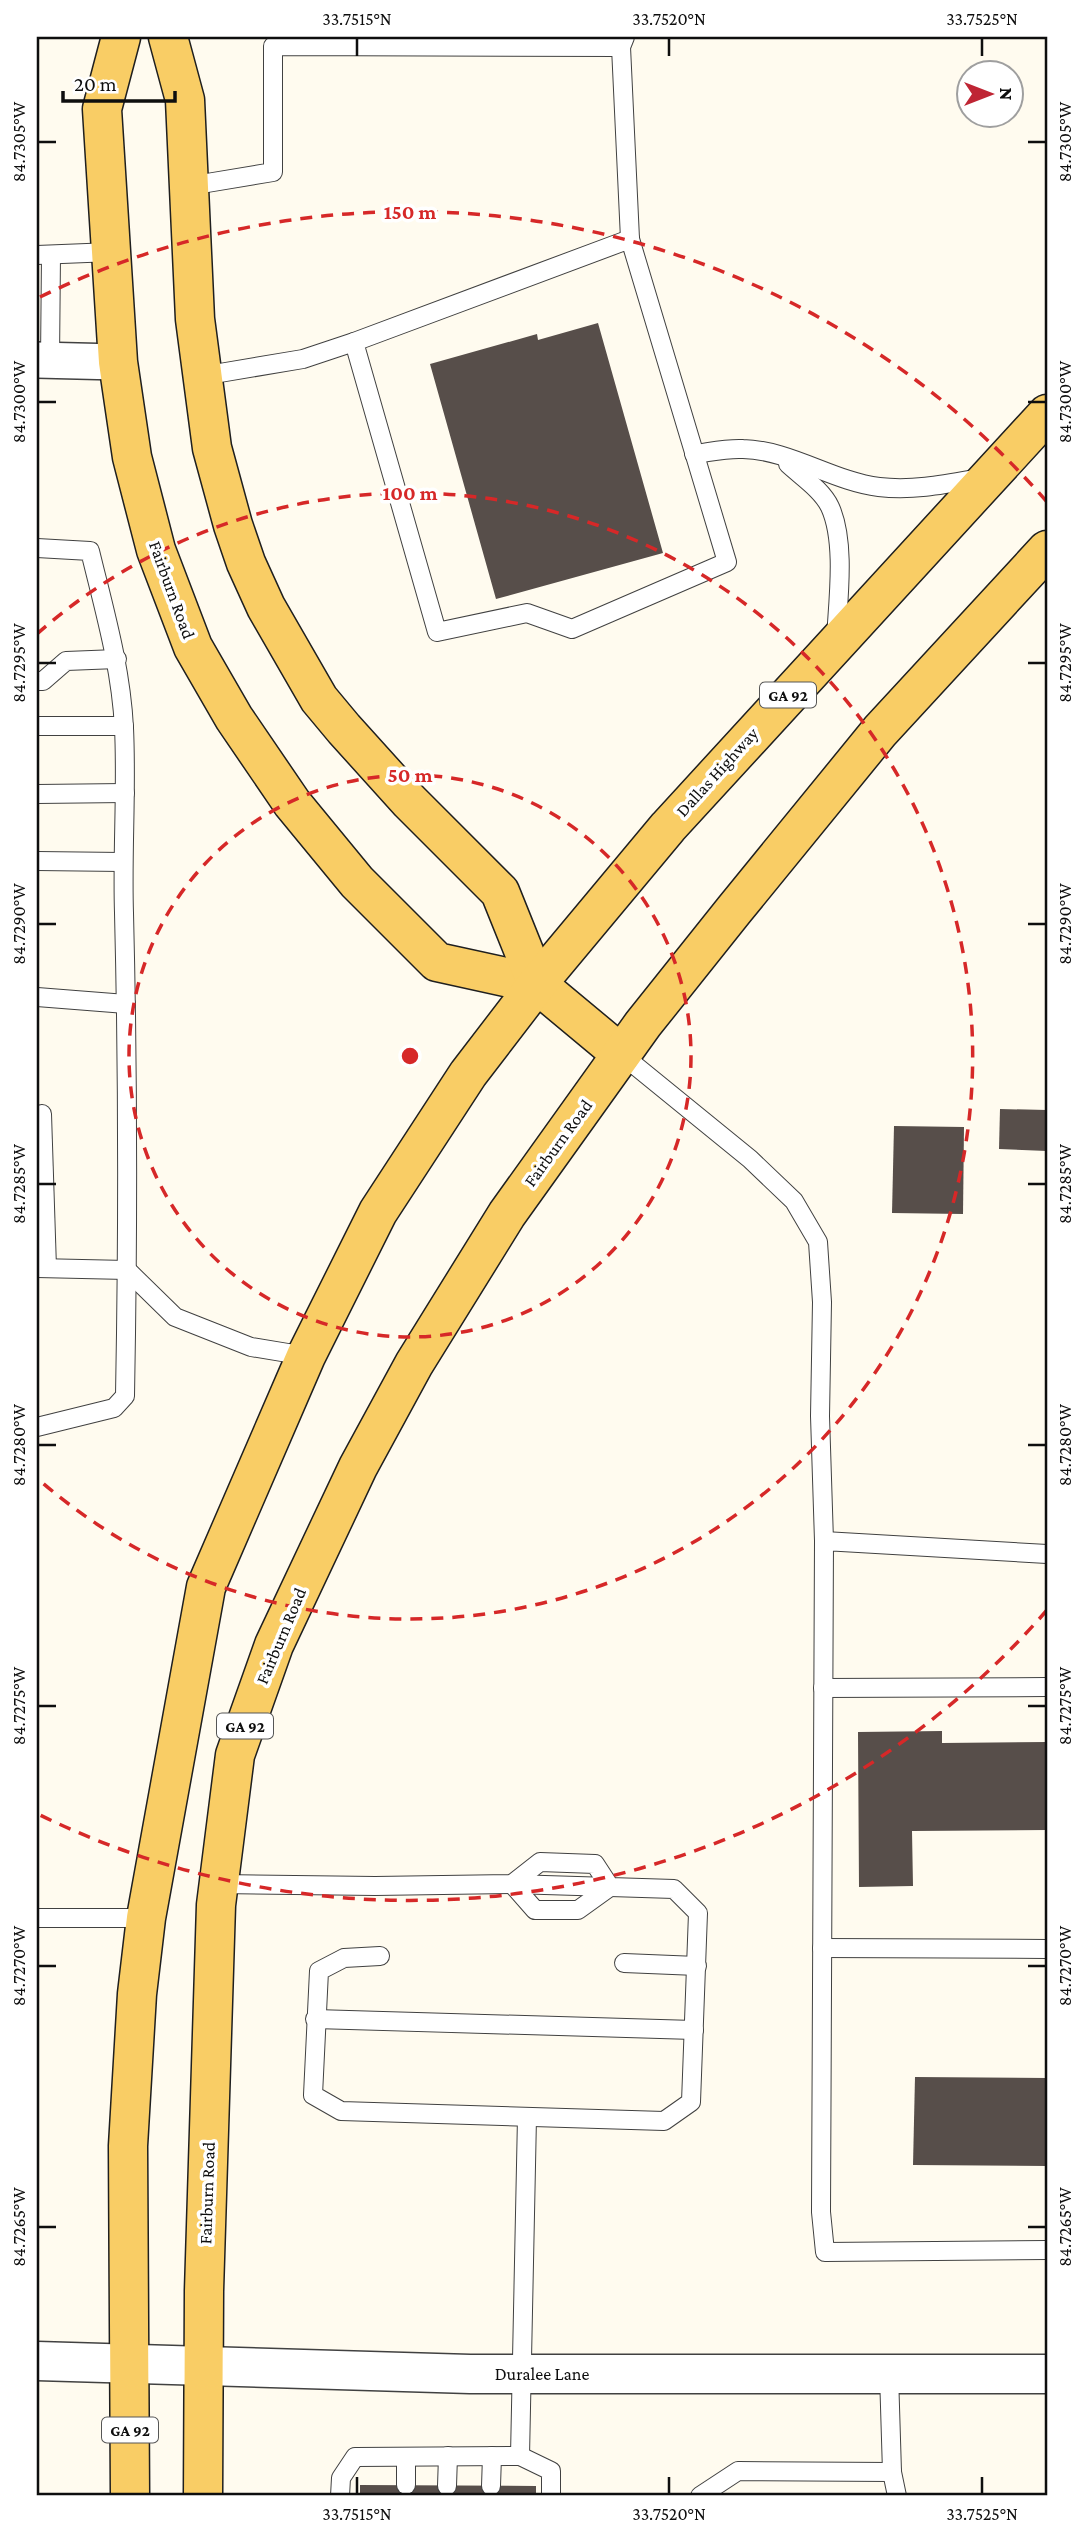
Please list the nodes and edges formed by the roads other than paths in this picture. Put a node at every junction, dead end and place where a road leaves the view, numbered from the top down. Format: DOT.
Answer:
graph roads {
  1 [pos="121,37"];
  2 [pos="168,37"];
  3 [pos="623,42"];
  4 [pos="189,187"];
  5 [pos="629,239"];
  6 [pos="111,252"];
  7 [pos="44,255"];
  8 [pos="354,342"];
  9 [pos="44,360"];
  10 [pos="118,362"];
  11 [pos="202,376"];
  12 [pos="1047,414"];
  13 [pos="694,454"];
  14 [pos="777,455"];
  15 [pos="988,477"];
  16 [pos="37,548"];
  17 [pos="1047,550"];
  18 [pos="835,642"];
  19 [pos="117,659"];
  20 [pos="37,681"];
  21 [pos="37,726"];
  22 [pos="124,726"];
  23 [pos="37,793"];
  24 [pos="125,793"];
  25 [pos="37,861"];
  26 [pos="122,862"];
  27 [pos="537,984"];
  28 [pos="37,997"];
  29 [pos="126,1004"];
  30 [pos="621,1054"];
  31 [pos="42,1114"];
  32 [pos="42,1268"];
  33 [pos="127,1270"];
  34 [pos="306,1356"];
  35 [pos="37,1427"];
  36 [pos="824,1541"];
  37 [pos="1047,1554"];
  38 [pos="1047,1687"];
  39 [pos="823,1688"];
  40 [pos="219,1884"];
  41 [pos="512,1884"];
  42 [pos="610,1888"];
  43 [pos="37,1918"];
  44 [pos="146,1918"];
  45 [pos="822,1948"];
  46 [pos="1047,1949"];
  47 [pos="380,1956"];
  48 [pos="624,1963"];
  49 [pos="697,1966"];
  50 [pos="315,2019"];
  51 [pos="694,2030"];
  52 [pos="527,2117"];
  53 [pos="1047,2250"];
  54 [pos="37,2361"];
  55 [pos="130,2364"];
  56 [pos="204,2367"];
  57 [pos="520,2374"];
  58 [pos="889,2374"];
  59 [pos="1047,2374"];
  60 [pos="448,2456"];
  61 [pos="492,2456"];
  62 [pos="520,2456"];
  63 [pos="406,2457"];
  64 [pos="892,2472"];
  65 [pos="406,2485"];
  66 [pos="447,2486"];
  67 [pos="491,2486"];
  68 [pos="130,2496"];
  69 [pos="203,2496"];
  70 [pos="341,2496"];
  71 [pos="551,2496"];
  72 [pos="700,2496"];
  73 [pos="897,2496"];
  1 -- 6 [label="main road, Fairburn Road"];
  2 -- 4 [label="main road, Fairburn Road"];
  3 -- 4 [label="lane"];
  3 -- 5 [label="lane"];
  4 -- 11 [label="main road, Fairburn Road"];
  5 -- 8 [label="lane"];
  5 -- 13 [label="lane"];
  6 -- 7 [label="lane"];
  6 -- 10 [label="main road, Fairburn Road"];
  7 -- 9 [label="lane"];
  8 -- 11 [label="lane"];
  8 -- 13 [label="lane"];
  9 -- 10 [label="street"];
  10 -- 27 [label="main road, Fairburn Road"];
  11 -- 27 [label="main road, Fairburn Road"];
  12 -- 15 [label="main road, Dallas Highway / GA 92"];
  13 -- 14 [label="lane"];
  14 -- 15 [label="lane"];
  14 -- 18 [label="lane"];
  15 -- 18 [label="main road, Dallas Highway / GA 92"];
  16 -- 19 [label="lane"];
  17 -- 30 [label="main road, GA 92"];
  18 -- 27 [label="main road, Dallas Highway / GA 92"];
  19 -- 20 [label="lane"];
  19 -- 22 [label="lane"];
  21 -- 22 [label="lane"];
  22 -- 24 [label="lane"];
  23 -- 24 [label="lane"];
  24 -- 26 [label="lane"];
  25 -- 26 [label="lane"];
  26 -- 29 [label="lane"];
  27 -- 30 [label="main road, Fairburn Road"];
  27 -- 34 [label="main road, GA 92"];
  28 -- 29 [label="lane"];
  29 -- 33 [label="lane"];
  30 -- 36 [label="lane"];
  30 -- 40 [label="main road, Fairburn Road / GA 92"];
  31 -- 32 [label="lane"];
  32 -- 33 [label="lane"];
  33 -- 34 [label="lane"];
  33 -- 35 [label="lane"];
  34 -- 44 [label="main road, GA 92"];
  36 -- 37 [label="lane"];
  36 -- 39 [label="lane"];
  38 -- 39 [label="lane"];
  39 -- 45 [label="lane"];
  40 -- 41 [label="lane"];
  40 -- 56 [label="main road, Fairburn Road / GA 92"];
  41 -- 42 [label="lane"];
  41 -- 42 [label="lane"];
  42 -- 49 [label="lane"];
  43 -- 44 [label="lane"];
  44 -- 55 [label="main road, GA 92"];
  45 -- 46 [label="lane"];
  45 -- 53 [label="lane"];
  47 -- 50 [label="lane"];
  48 -- 49 [label="lane"];
  49 -- 51 [label="lane"];
  50 -- 51 [label="lane"];
  50 -- 52 [label="lane"];
  51 -- 52 [label="lane"];
  52 -- 57 [label="lane"];
  54 -- 55 [label="street, Duralee Lane"];
  55 -- 56 [label="street, Duralee Lane"];
  55 -- 68 [label="main road, GA 92"];
  56 -- 57 [label="street, Duralee Lane"];
  56 -- 69 [label="main road, Fairburn Road / GA 92"];
  57 -- 58 [label="street, Duralee Lane"];
  57 -- 62 [label="lane"];
  58 -- 59 [label="street, Duralee Lane"];
  58 -- 64 [label="lane"];
  60 -- 61 [label="lane"];
  60 -- 63 [label="lane"];
  60 -- 66 [label="lane"];
  61 -- 62 [label="lane"];
  61 -- 67 [label="lane"];
  62 -- 71 [label="lane"];
  63 -- 65 [label="lane"];
  63 -- 70 [label="lane"];
  64 -- 72 [label="lane"];
  64 -- 73 [label="lane"];
}
